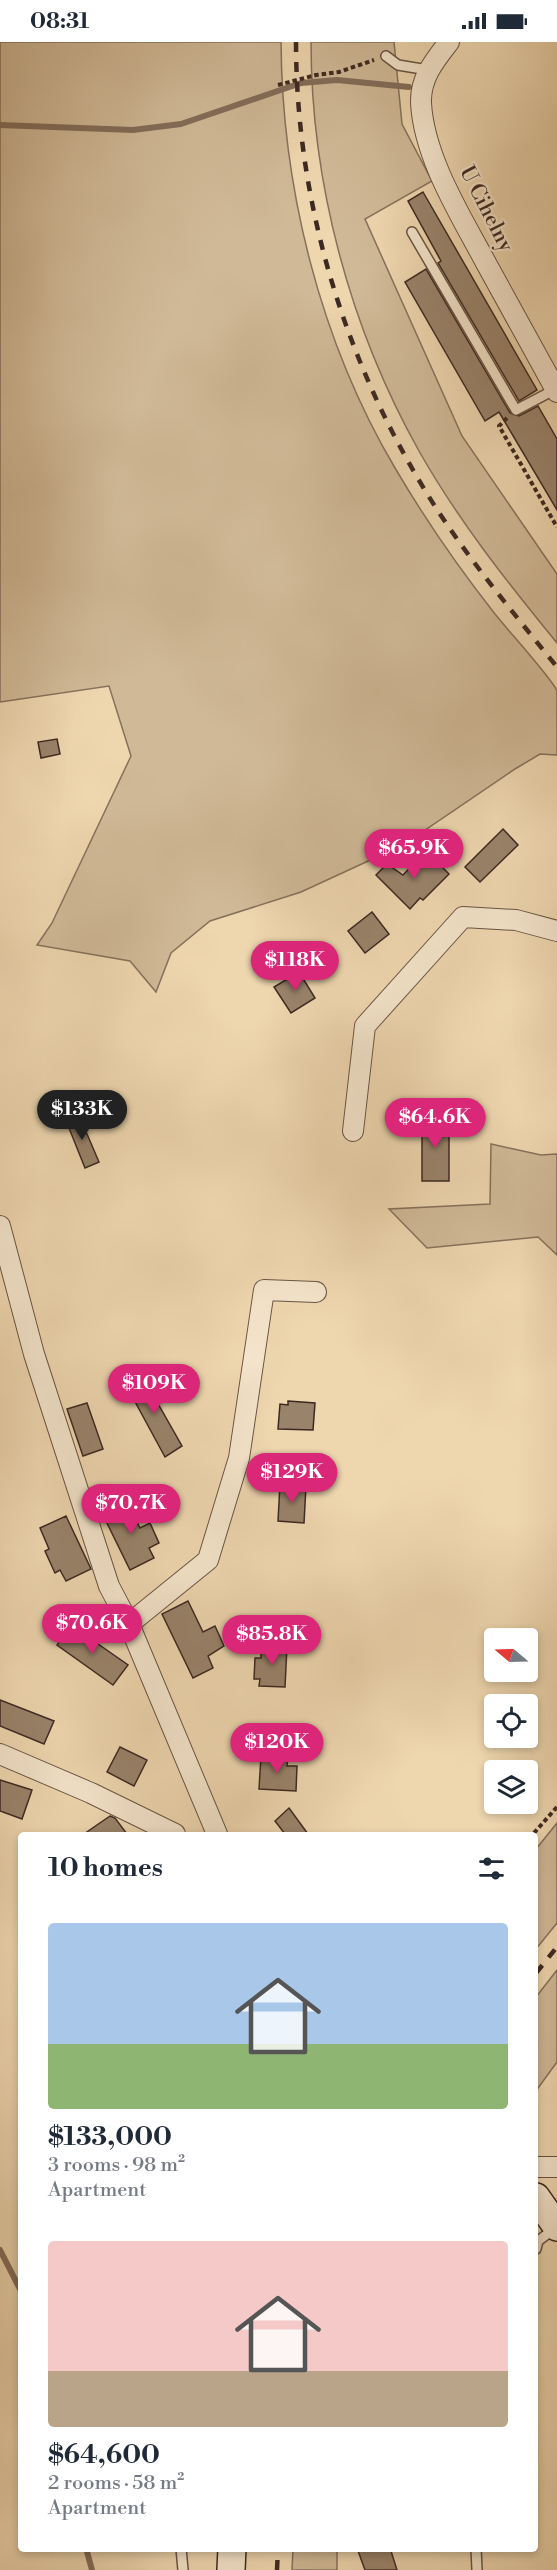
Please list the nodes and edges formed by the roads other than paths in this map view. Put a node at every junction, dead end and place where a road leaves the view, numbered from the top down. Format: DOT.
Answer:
graph roads {
  1 [pos="449,42"];
  2 [pos="386,56"];
  3 [pos="428,70"];
  4 [pos="412,232"];
  5 [pos="556,390"];
  6 [pos="557,931"];
  7 [pos="353,1131"];
  8 [pos="0,1226"];
  9 [pos="316,1292"];
  10 [pos="129,1624"];
  11 [pos="0,1754"];
  12 [pos="171,1832"];
  13 [pos="216,1832"];
  14 [pos="538,2167"];
  15 [pos="557,2167"];
  16 [pos="538,2200"];
  17 [pos="557,2227"];
  18 [pos="538,2241"];
  19 [pos="181,2552"];
  20 [pos="232,2552"];
  21 [pos="476,2552"];
  22 [pos="183,2570"];
  23 [pos="231,2570"];
  24 [pos="477,2570"];
  1 -- 3 [label="street, U Cihelny"];
  2 -- 3 [label="lane"];
  3 -- 5 [label="street, U Cihelny"];
  4 -- 5 [label="lane"];
  6 -- 7 [label="street"];
  8 -- 10 [label="street"];
  9 -- 10 [label="street"];
  10 -- 13 [label="street"];
  11 -- 12 [label="street"];
  14 -- 15 [label="street"];
  16 -- 17 [label="street"];
  17 -- 18 [label="lane"];
  19 -- 22 [label="lane"];
  20 -- 23 [label="street"];
  21 -- 24 [label="lane"];
}
